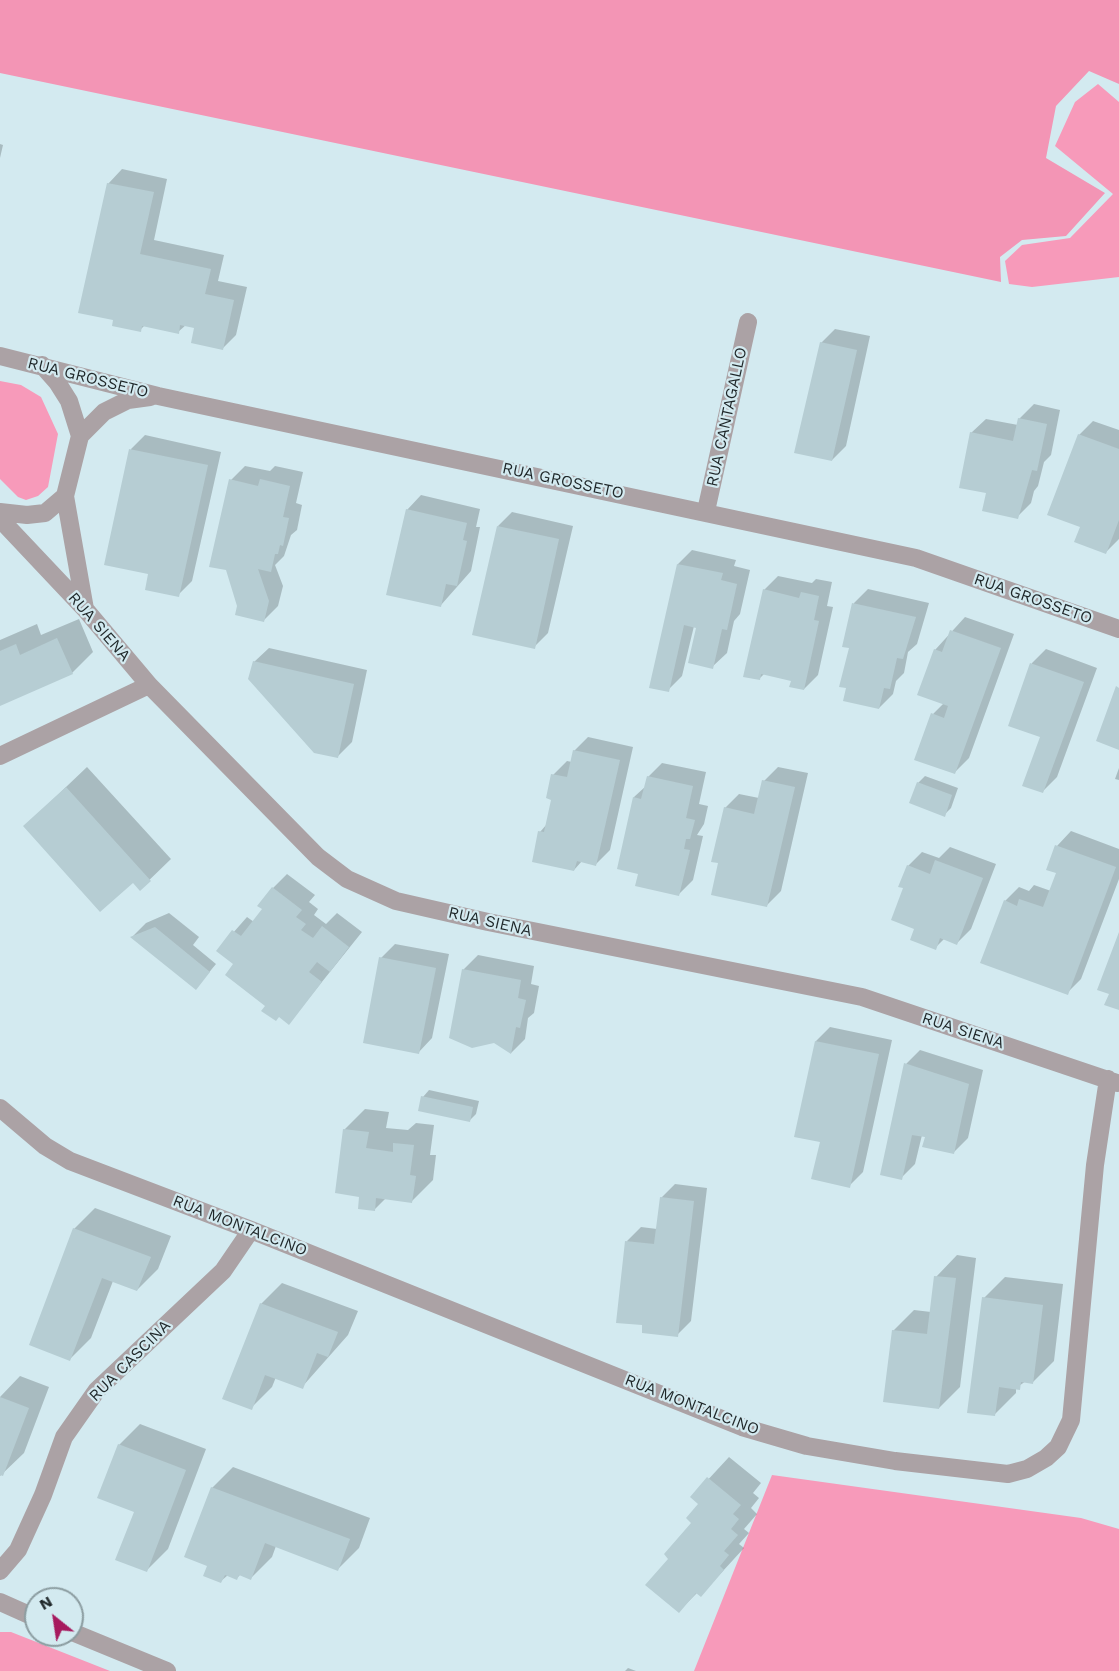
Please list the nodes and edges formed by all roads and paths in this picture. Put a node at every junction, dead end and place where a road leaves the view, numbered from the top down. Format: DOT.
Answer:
graph roads {
  1 [pos="748,322"];
  2 [pos="0,356"];
  3 [pos="42,365"];
  4 [pos="158,396"];
  5 [pos="80,436"];
  6 [pos="65,496"];
  7 [pos="706,511"];
  8 [pos="0,512"];
  9 [pos="0,519"];
  10 [pos="85,609"];
  11 [pos="1119,629"];
  12 [pos="149,685"];
  13 [pos="0,756"];
  14 [pos="1113,1081"];
  15 [pos="0,1108"];
  16 [pos="251,1230"];
  17 [pos="0,1571"];
  18 [pos="0,1602"];
  19 [pos="24,1613"];
  20 [pos="84,1637"];
  21 [pos="167,1671"];
  1 -- 7 [label="street, RUA CANTAGALLO"];
  2 -- 3 [label="street, RUA GROSSETO"];
  3 -- 4 [label="street, RUA GROSSETO"];
  3 -- 5 [label="street"];
  4 -- 5 [label="street"];
  4 -- 7 [label="street, RUA GROSSETO"];
  5 -- 6 [label="street"];
  6 -- 8 [label="street"];
  6 -- 10 [label="street"];
  7 -- 11 [label="street, RUA GROSSETO"];
  9 -- 10 [label="street, RUA SIENA"];
  10 -- 12 [label="street, RUA SIENA"];
  12 -- 13 [label="street"];
  12 -- 14 [label="street, RUA SIENA"];
  14 -- 16 [label="street, RUA MONTALCINO"];
  15 -- 16 [label="street, RUA MONTALCINO"];
  16 -- 17 [label="street, RUA CASCINA"];
  18 -- 19 [label="street"];
  20 -- 21 [label="street"];
}
